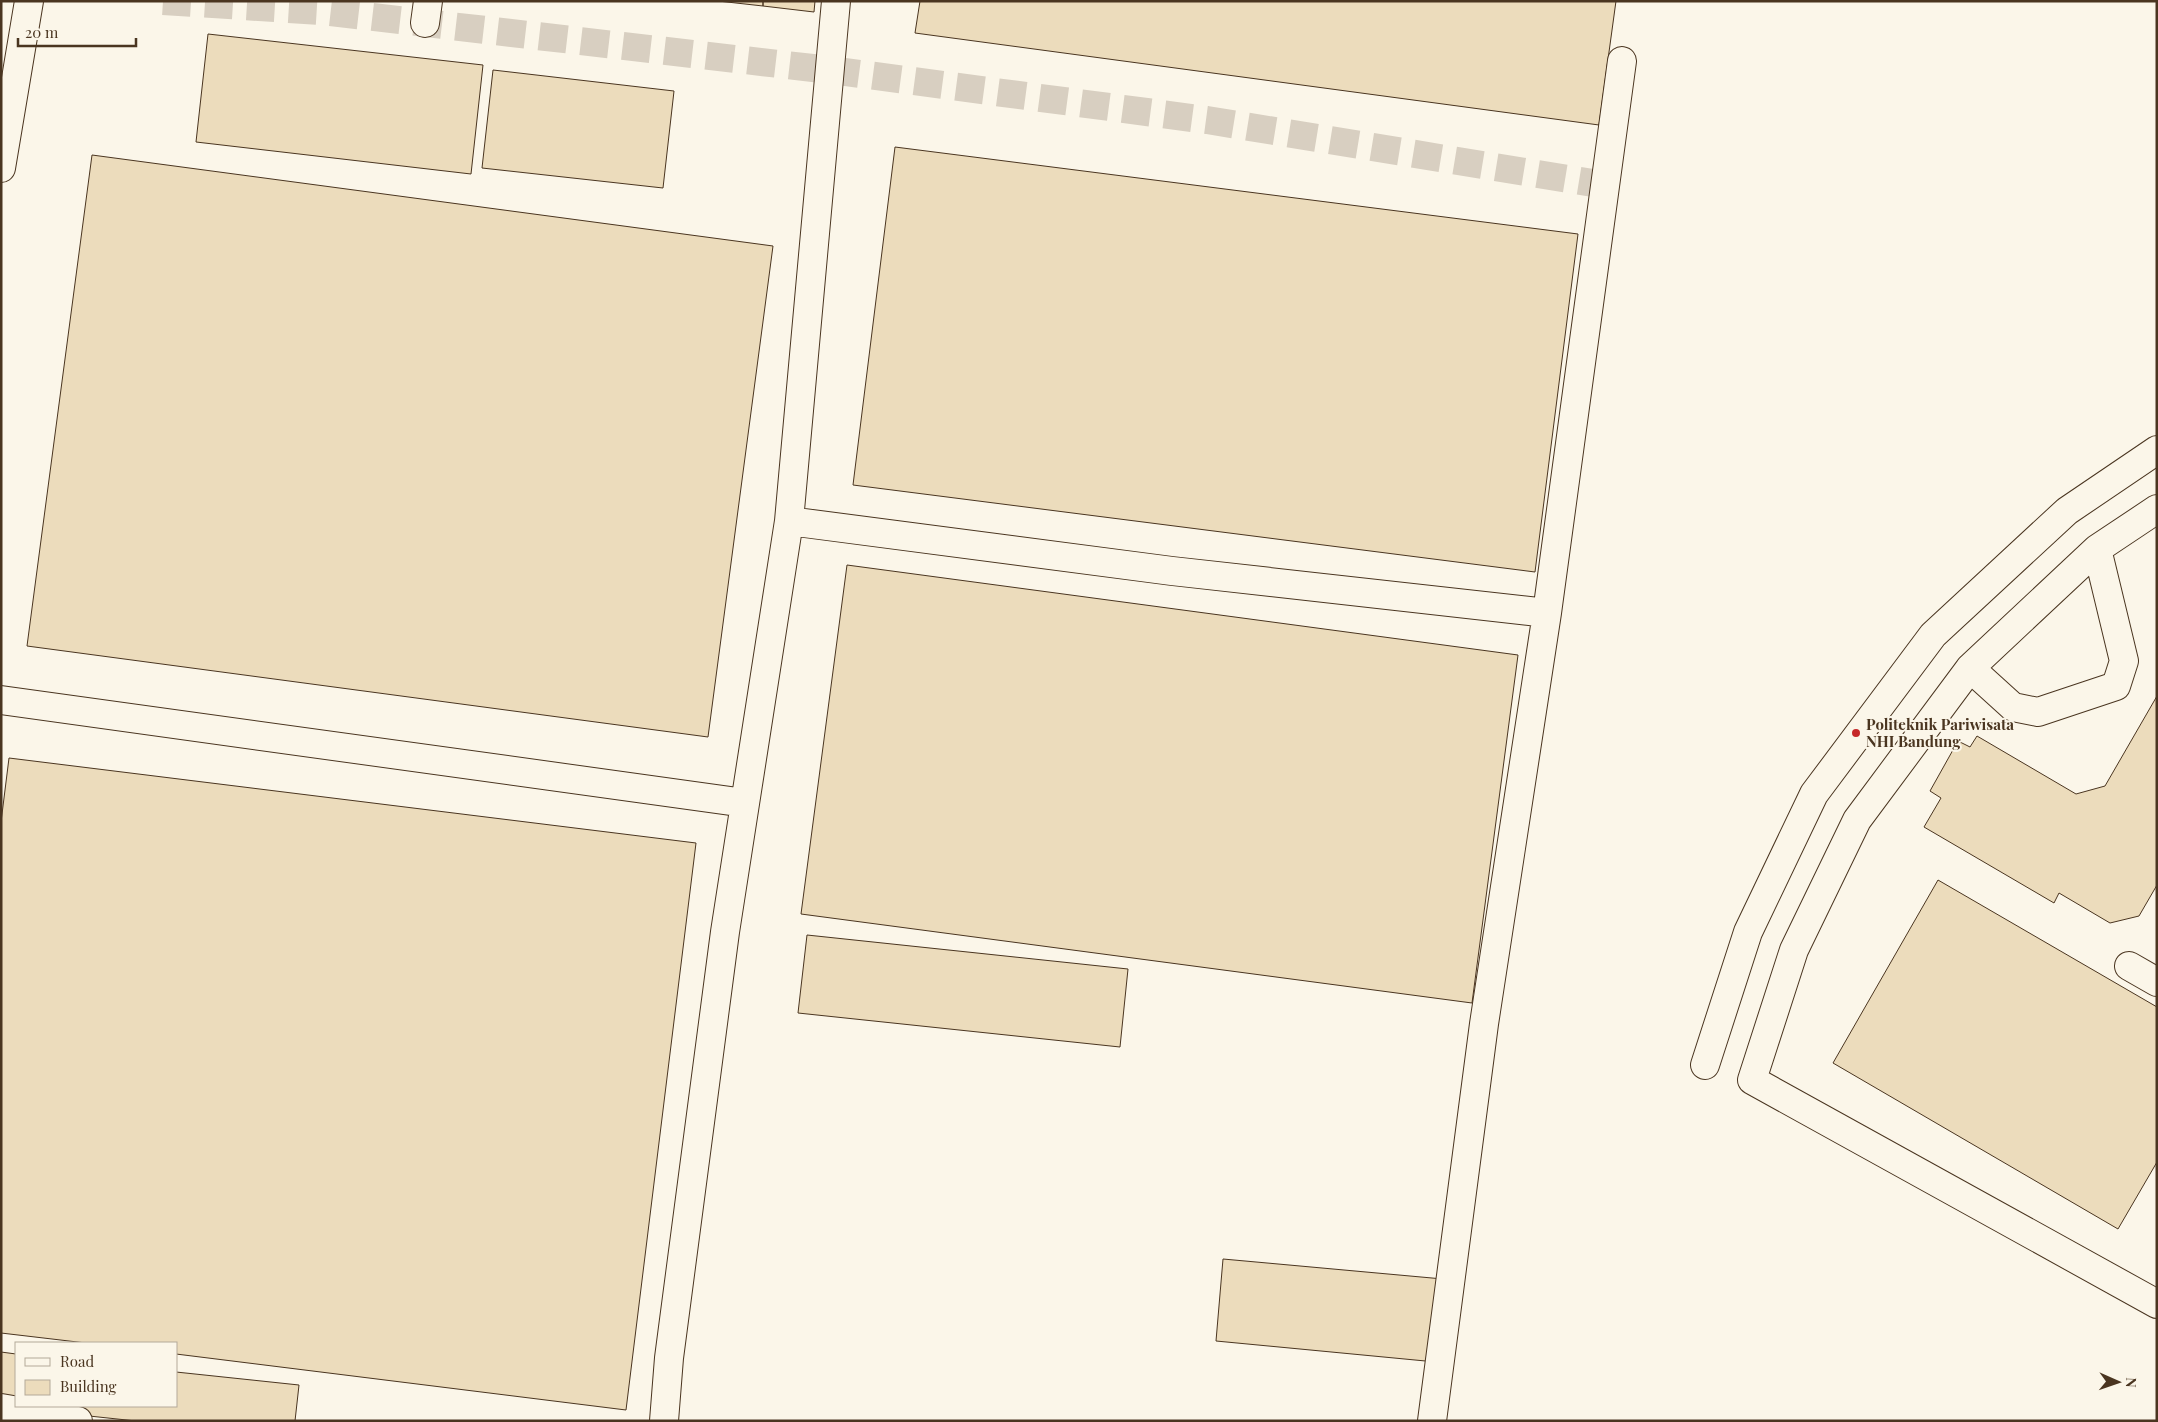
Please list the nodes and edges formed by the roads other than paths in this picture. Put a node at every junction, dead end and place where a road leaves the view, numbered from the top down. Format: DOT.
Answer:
graph roads {
  1 [pos="29,1"];
  2 [pos="836,1"];
  3 [pos="1622,61"];
  4 [pos="1,168"];
  5 [pos="2157,450"];
  6 [pos="2157,509"];
  7 [pos="789,521"];
  8 [pos="2097,549"];
  9 [pos="1547,613"];
  10 [pos="1970,668"];
  11 [pos="1,700"];
  12 [pos="745,803"];
  13 [pos="2129,966"];
  14 [pos="2157,982"];
  15 [pos="1705,1065"];
  16 [pos="2157,1304"];
  17 [pos="1,1408"];
  18 [pos="78,1421"];
  19 [pos="664,1421"];
  20 [pos="1432,1421"];
  1 -- 4 [label="lane"];
  2 -- 7 [label="lane"];
  3 -- 9 [label="lane"];
  5 -- 15 [label="lane"];
  6 -- 8 [label="lane"];
  7 -- 9 [label="lane"];
  7 -- 12 [label="lane"];
  8 -- 10 [label="lane"];
  8 -- 10 [label="lane"];
  9 -- 20 [label="lane"];
  10 -- 16 [label="lane"];
  11 -- 12 [label="lane"];
  12 -- 19 [label="lane"];
  13 -- 14 [label="lane"];
  17 -- 18 [label="lane"];
}
